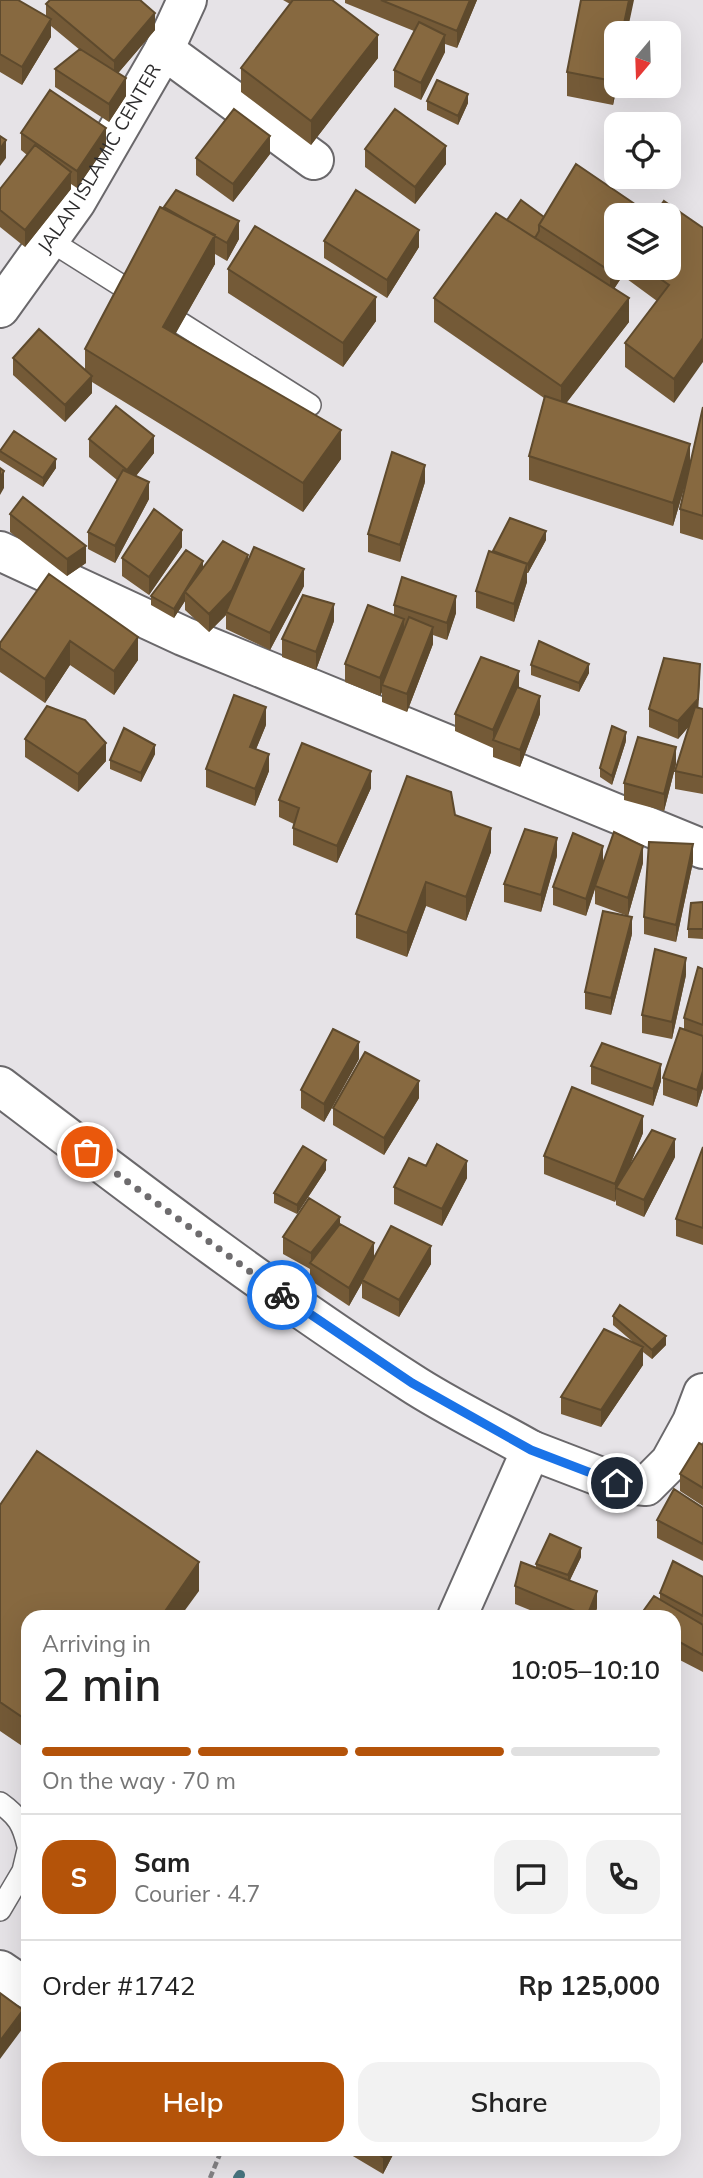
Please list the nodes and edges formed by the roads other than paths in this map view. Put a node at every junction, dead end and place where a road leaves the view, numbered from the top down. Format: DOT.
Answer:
graph roads {
  1 [pos="187,0"];
  2 [pos="164,50"];
  3 [pos="314,160"];
  4 [pos="49,240"];
  5 [pos="130,291"];
  6 [pos="0,308"];
  7 [pos="182,324"];
  8 [pos="310,405"];
  9 [pos="0,551"];
  10 [pos="703,849"];
  11 [pos="0,1086"];
  12 [pos="703,1393"];
  13 [pos="531,1450"];
  14 [pos="460,1610"];
  15 [pos="0,1803"];
  16 [pos="21,1824"];
  17 [pos="21,1874"];
  18 [pos="0,1910"];
  19 [pos="0,1970"];
  20 [pos="21,1984"];
  1 -- 2 [label="street, JALAN ISLAMIC CENTER"];
  2 -- 3 [label="street"];
  2 -- 4 [label="street, JALAN ISLAMIC CENTER"];
  4 -- 5 [label="lane"];
  4 -- 6 [label="street, JALAN ISLAMIC CENTER"];
  7 -- 8 [label="lane"];
  9 -- 10 [label="street"];
  11 -- 13 [label="street"];
  12 -- 13 [label="street"];
  13 -- 14 [label="street"];
  15 -- 16 [label="lane"];
  17 -- 18 [label="lane"];
  19 -- 20 [label="street"];
}
